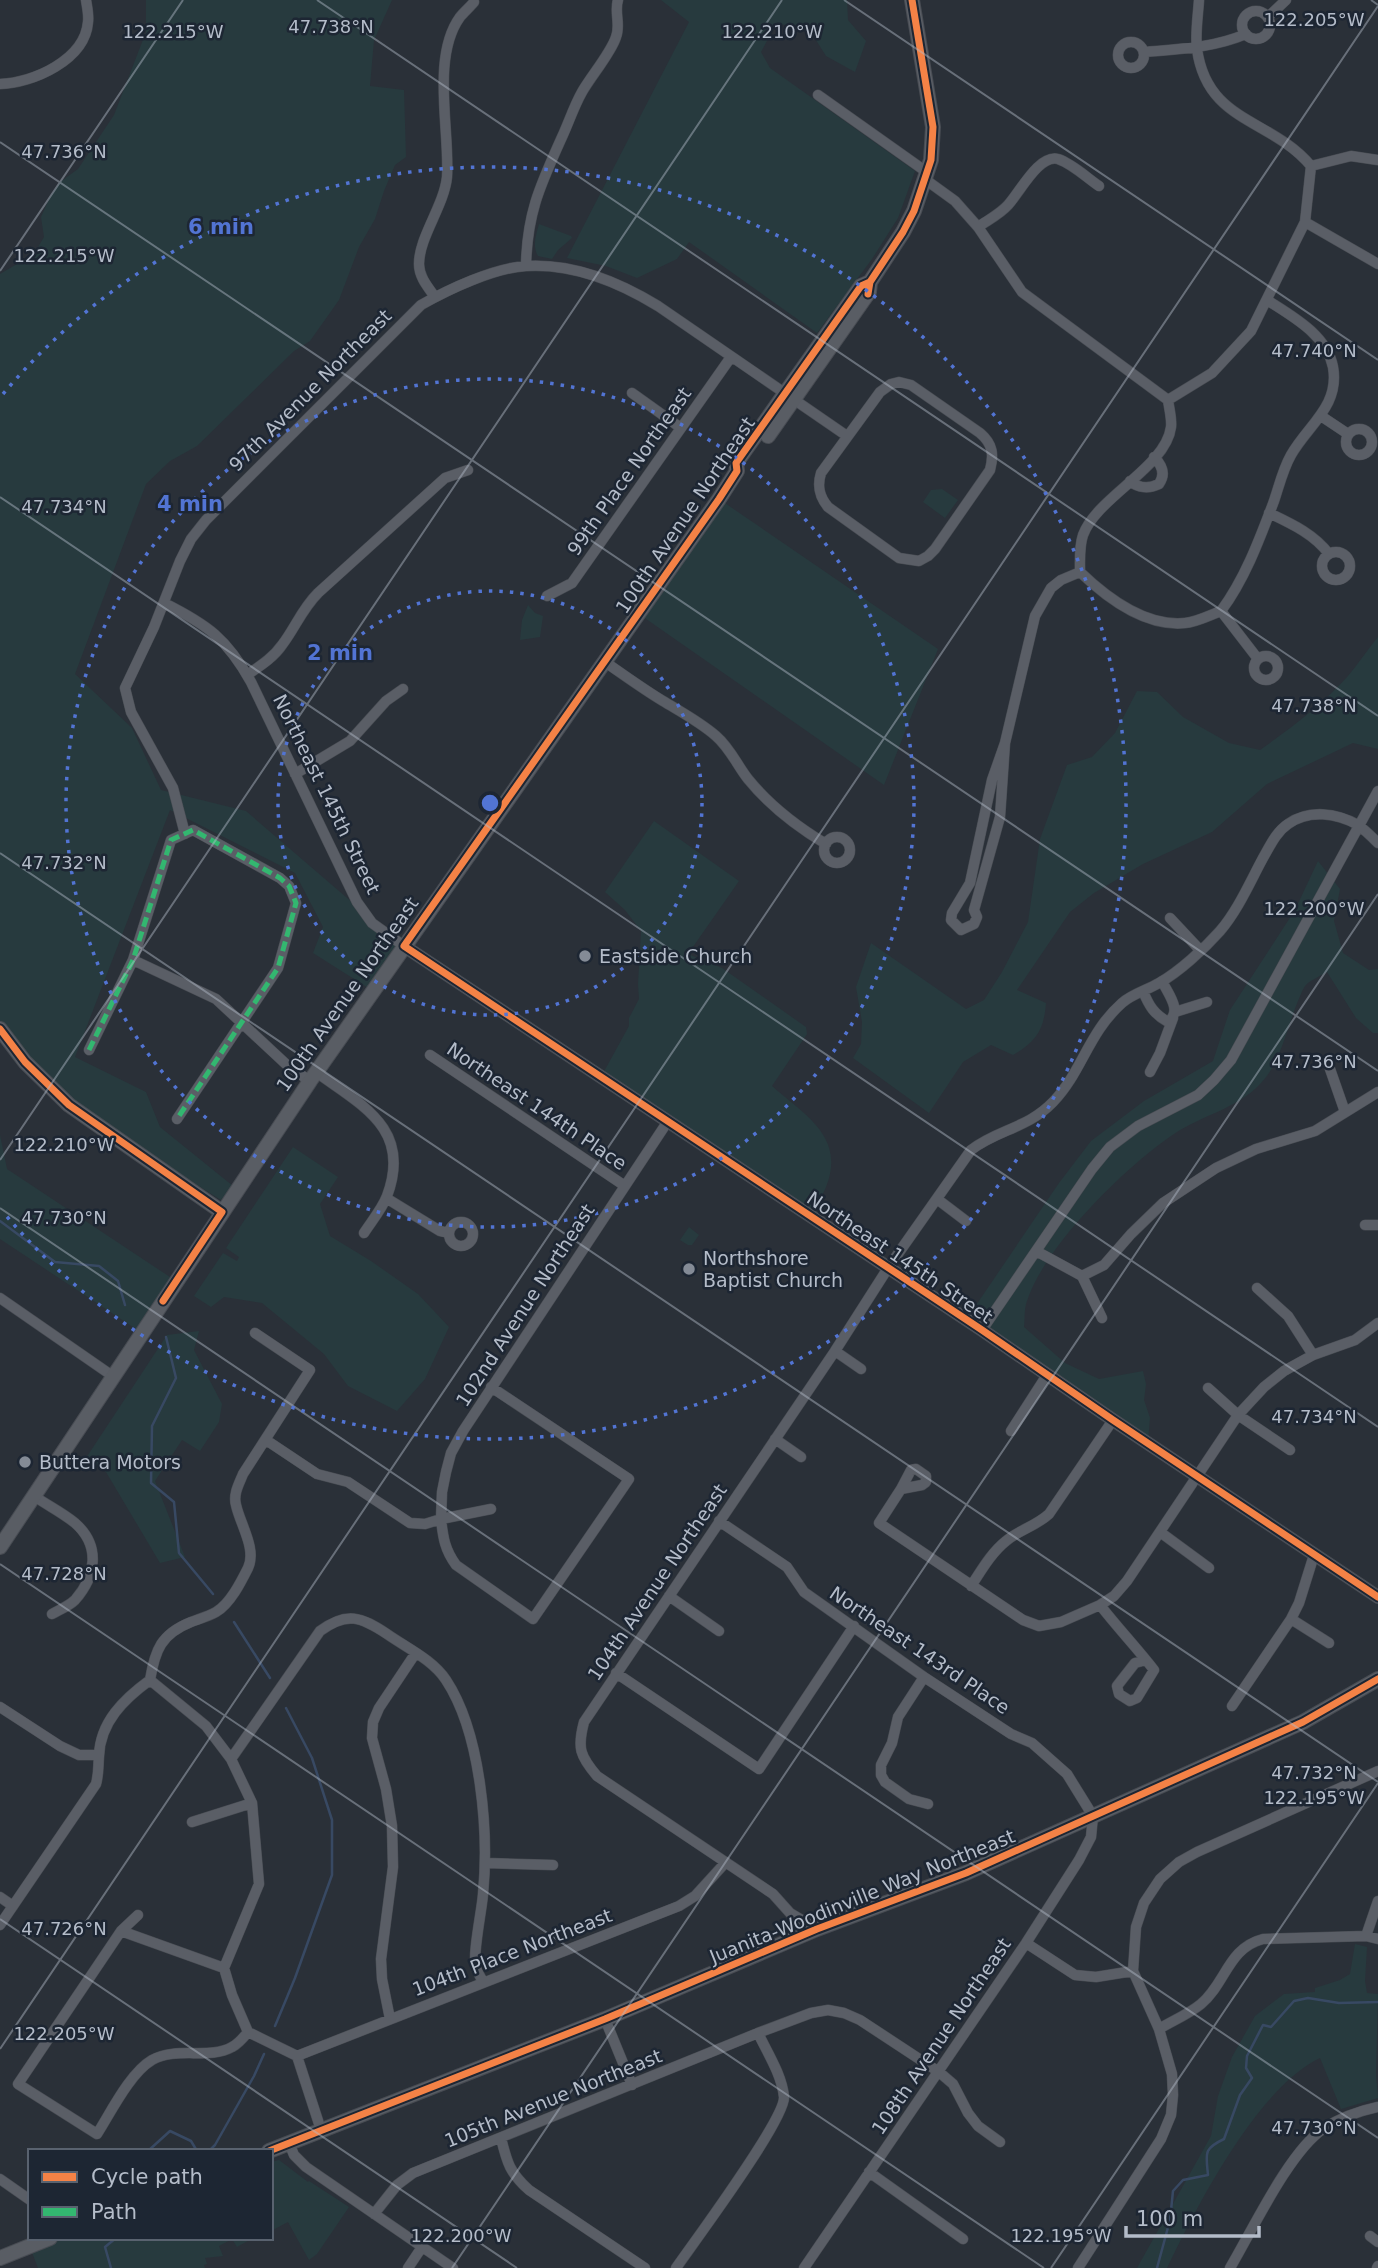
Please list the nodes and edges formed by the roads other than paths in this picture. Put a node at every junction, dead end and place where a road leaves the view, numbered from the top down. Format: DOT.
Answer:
graph roads {
  1 [pos="86,0"];
  2 [pos="618,0"];
  3 [pos="912,0"];
  4 [pos="1199,0"];
  5 [pos="1286,0"];
  6 [pos="474,2"];
  7 [pos="1268,17"];
  8 [pos="1246,34"];
  9 [pos="1196,47"];
  10 [pos="1144,52"];
  11 [pos="0,84"];
  12 [pos="818,95"];
  13 [pos="1378,160"];
  14 [pos="1311,166"];
  15 [pos="927,176"];
  16 [pos="1099,186"];
  17 [pos="1305,222"];
  18 [pos="978,227"];
  19 [pos="1378,264"];
  20 [pos="526,266"];
  21 [pos="435,297"];
  22 [pos="1267,300"];
  23 [pos="731,357"];
  24 [pos="632,393"];
  25 [pos="790,397"];
  26 [pos="1168,400"];
  27 [pos="1321,416"];
  28 [pos="681,428"];
  29 [pos="1348,434"];
  30 [pos="847,436"];
  31 [pos="1154,457"];
  32 [pos="468,470"];
  33 [pos="1130,481"];
  34 [pos="1269,513"];
  35 [pos="1329,554"];
  36 [pos="1080,572"];
  37 [pos="547,596"];
  38 [pos="164,603"];
  39 [pos="1221,611"];
  40 [pos="1258,659"];
  41 [pos="605,662"];
  42 [pos="247,674"];
  43 [pos="403,689"];
  44 [pos="1005,743"];
  45 [pos="295,774"];
  46 [pos="1378,791"];
  47 [pos="1358,825"];
  48 [pos="185,834"];
  49 [pos="1378,843"];
  50 [pos="826,844"];
  51 [pos="1170,918"];
  52 [pos="404,946"];
  53 [pos="1200,950"];
  54 [pos="133,960"];
  55 [pos="1162,981"];
  56 [pos="1143,991"];
  57 [pos="1207,1002"];
  58 [pos="1175,1015"];
  59 [pos="241,1022"];
  60 [pos="0,1029"];
  61 [pos="89,1050"];
  62 [pos="430,1055"];
  63 [pos="1330,1069"];
  64 [pos="1150,1072"];
  65 [pos="313,1077"];
  66 [pos="1378,1092"];
  67 [pos="1345,1111"];
  68 [pos="177,1119"];
  69 [pos="668,1121"];
  70 [pos="625,1186"];
  71 [pos="386,1198"];
  72 [pos="937,1199"];
  73 [pos="222,1212"];
  74 [pos="966,1221"];
  75 [pos="1365,1225"];
  76 [pos="1378,1225"];
  77 [pos="363,1233"];
  78 [pos="449,1233"];
  79 [pos="1036,1251"];
  80 [pos="888,1268"];
  81 [pos="1082,1276"];
  82 [pos="1257,1288"];
  83 [pos="0,1298"];
  84 [pos="1102,1318"];
  85 [pos="1378,1323"];
  86 [pos="982,1330"];
  87 [pos="256,1333"];
  88 [pos="835,1351"];
  89 [pos="1313,1355"];
  90 [pos="861,1370"];
  91 [pos="1047,1375"];
  92 [pos="114,1377"];
  93 [pos="491,1387"];
  94 [pos="1208,1388"];
  95 [pos="1238,1415"];
  96 [pos="1113,1420"];
  97 [pos="1011,1430"];
  98 [pos="775,1439"];
  99 [pos="266,1440"];
  100 [pos="1290,1450"];
  101 [pos="801,1457"];
  102 [pos="1197,1476"];
  103 [pos="901,1489"];
  104 [pos="34,1496"];
  105 [pos="491,1510"];
  106 [pos="442,1519"];
  107 [pos="719,1521"];
  108 [pos="1160,1532"];
  109 [pos="0,1547"];
  110 [pos="1314,1555"];
  111 [pos="1209,1568"];
  112 [pos="971,1586"];
  113 [pos="669,1596"];
  114 [pos="1378,1597"];
  115 [pos="1100,1605"];
  116 [pos="52,1615"];
  117 [pos="1291,1619"];
  118 [pos="854,1626"];
  119 [pos="719,1631"];
  120 [pos="1329,1643"];
  121 [pos="415,1654"];
  122 [pos="1146,1660"];
  123 [pos="616,1673"];
  124 [pos="924,1677"];
  125 [pos="1378,1679"];
  126 [pos="150,1680"];
  127 [pos="1231,1706"];
  128 [pos="0,1707"];
  129 [pos="99,1755"];
  130 [pos="232,1759"];
  131 [pos="1378,1771"];
  132 [pos="251,1803"];
  133 [pos="928,1804"];
  134 [pos="1093,1816"];
  135 [pos="192,1822"];
  136 [pos="726,1862"];
  137 [pos="486,1863"];
  138 [pos="553,1865"];
  139 [pos="0,1897"];
  140 [pos="1378,1901"];
  141 [pos="13,1906"];
  142 [pos="138,1915"];
  143 [pos="0,1925"];
  144 [pos="817,1929"];
  145 [pos="121,1931"];
  146 [pos="1366,1936"];
  147 [pos="1378,1939"];
  148 [pos="1026,1943"];
  149 [pos="224,1968"];
  150 [pos="1133,1971"];
  151 [pos="483,1982"];
  152 [pos="390,2019"];
  153 [pos="606,2019"];
  154 [pos="1159,2029"];
  155 [pos="248,2032"];
  156 [pos="758,2032"];
  157 [pos="298,2056"];
  158 [pos="939,2072"];
  159 [pos="632,2085"];
  160 [pos="1378,2106"];
  161 [pos="321,2130"];
  162 [pos="501,2138"];
  163 [pos="1000,2142"];
  164 [pos="289,2143"];
  165 [pos="273,2149"];
  166 [pos="869,2172"];
  167 [pos="0,2179"];
  168 [pos="28,2199"];
  169 [pos="374,2214"];
  170 [pos="963,2239"];
  171 [pos="45,2240"];
  172 [pos="422,2247"];
  173 [pos="0,2258"];
  174 [pos="408,2268"];
  175 [pos="453,2268"];
  176 [pos="645,2268"];
  177 [pos="676,2268"];
  178 [pos="804,2268"];
  179 [pos="1078,2268"];
  180 [pos="1230,2268"];
  1 -- 11 [label="street"];
  2 -- 20 [label="street"];
  3 -- 15 [label="main road, 100th Avenue Northeast"];
  4 -- 9 [label="street"];
  5 -- 7 [label="street"];
  6 -- 21 [label="street"];
  7 -- 8 [label="street"];
  7 -- 8 [label="street"];
  8 -- 9 [label="street"];
  9 -- 10 [label="street"];
  9 -- 14 [label="street"];
  12 -- 15 [label="street"];
  13 -- 14 [label="street"];
  14 -- 17 [label="street"];
  15 -- 18 [label="street"];
  15 -- 25 [label="main road, 100th Avenue Northeast"];
  16 -- 18 [label="street"];
  17 -- 19 [label="street"];
  17 -- 22 [label="street"];
  18 -- 26 [label="street"];
  20 -- 21 [label="street, 97th Avenue Northeast"];
  20 -- 23 [label="street"];
  21 -- 38 [label="street, 97th Avenue Northeast"];
  22 -- 26 [label="street"];
  22 -- 27 [label="street"];
  23 -- 25 [label="street"];
  23 -- 28 [label="street, 99th Place Northeast"];
  24 -- 28 [label="street"];
  25 -- 30 [label="street"];
  25 -- 41 [label="main road, 100th Avenue Northeast"];
  26 -- 31 [label="street"];
  27 -- 29 [label="street"];
  27 -- 34 [label="street"];
  28 -- 37 [label="street, 99th Place Northeast"];
  30 -- 30 [label="street"];
  31 -- 33 [label="street"];
  31 -- 33 [label="street"];
  32 -- 42 [label="street"];
  33 -- 36 [label="street"];
  34 -- 35 [label="street"];
  34 -- 39 [label="street"];
  36 -- 39 [label="street"];
  36 -- 44 [label="street"];
  38 -- 42 [label="street, Northeast 145th Street"];
  38 -- 48 [label="street, 97th Avenue Northeast"];
  39 -- 40 [label="street"];
  41 -- 50 [label="street"];
  41 -- 52 [label="main road, 100th Avenue Northeast"];
  42 -- 45 [label="street, Northeast 145th Street"];
  43 -- 45 [label="street"];
  44 -- 44 [label="street"];
  45 -- 52 [label="street, Northeast 145th Street"];
  46 -- 47 [label="street"];
  47 -- 49 [label="street"];
  47 -- 53 [label="street, 104th Avenue Northeast"];
  47 -- 79 [label="street"];
  48 -- 54 [label="street"];
  48 -- 59 [label="street"];
  51 -- 53 [label="street"];
  52 -- 65 [label="main road, 100th Avenue Northeast"];
  52 -- 69 [label="street, Northeast 145th Street"];
  53 -- 55 [label="street, 104th Avenue Northeast"];
  54 -- 59 [label="street"];
  54 -- 61 [label="street"];
  55 -- 56 [label="street, 104th Avenue Northeast"];
  55 -- 58 [label="street"];
  56 -- 58 [label="street"];
  56 -- 72 [label="street, 104th Avenue Northeast"];
  57 -- 58 [label="street"];
  58 -- 64 [label="street"];
  59 -- 65 [label="street"];
  59 -- 68 [label="street"];
  60 -- 73 [label="main road"];
  62 -- 70 [label="street, Northeast 144th Place"];
  63 -- 67 [label="street"];
  65 -- 71 [label="street"];
  65 -- 73 [label="main road, 100th Avenue Northeast"];
  66 -- 67 [label="street"];
  67 -- 81 [label="street"];
  69 -- 70 [label="street, 102nd Avenue Northeast"];
  69 -- 80 [label="street, Northeast 145th Street"];
  70 -- 93 [label="street, 102nd Avenue Northeast"];
  71 -- 77 [label="street"];
  71 -- 78 [label="street"];
  72 -- 74 [label="street"];
  72 -- 80 [label="street, 104th Avenue Northeast"];
  73 -- 92 [label="main road, 100th Avenue Northeast"];
  75 -- 76 [label="street"];
  79 -- 81 [label="street"];
  79 -- 86 [label="street"];
  80 -- 86 [label="street, Northeast 145th Street"];
  80 -- 88 [label="street, 104th Avenue Northeast"];
  81 -- 84 [label="street"];
  82 -- 89 [label="street"];
  83 -- 92 [label="street"];
  85 -- 89 [label="street"];
  86 -- 91 [label="street, Northeast 145th Street"];
  87 -- 99 [label="street"];
  88 -- 90 [label="street"];
  88 -- 98 [label="street, 104th Avenue Northeast"];
  89 -- 95 [label="street"];
  91 -- 96 [label="street, Northeast 145th Street"];
  91 -- 97 [label="street"];
  92 -- 104 [label="main road, 100th Avenue Northeast"];
  93 -- 106 [label="street, 102nd Avenue Northeast"];
  93 -- 106 [label="street, 102nd Avenue Northeast"];
  94 -- 95 [label="street"];
  95 -- 100 [label="street"];
  95 -- 102 [label="street"];
  96 -- 102 [label="street, Northeast 145th Street"];
  96 -- 112 [label="street"];
  98 -- 101 [label="street"];
  98 -- 107 [label="street, 104th Avenue Northeast"];
  99 -- 106 [label="street"];
  99 -- 126 [label="street"];
  102 -- 108 [label="street"];
  102 -- 110 [label="street, Northeast 145th Street"];
  103 -- 112 [label="street"];
  104 -- 109 [label="main road, 100th Avenue Northeast"];
  104 -- 116 [label="street"];
  105 -- 106 [label="street"];
  107 -- 113 [label="street, 104th Avenue Northeast"];
  107 -- 118 [label="street, Northeast 143rd Place"];
  108 -- 111 [label="street"];
  108 -- 115 [label="street"];
  110 -- 114 [label="street, Northeast 145th Street"];
  110 -- 117 [label="street"];
  112 -- 115 [label="street"];
  113 -- 119 [label="street"];
  113 -- 123 [label="street, 104th Avenue Northeast"];
  115 -- 122 [label="street"];
  117 -- 120 [label="street"];
  117 -- 127 [label="street"];
  118 -- 123 [label="street"];
  118 -- 124 [label="street, Northeast 143rd Place"];
  121 -- 130 [label="street"];
  121 -- 137 [label="street"];
  121 -- 152 [label="street"];
  123 -- 136 [label="street, 104th Avenue Northeast"];
  124 -- 133 [label="street"];
  124 -- 134 [label="street, Northeast 143rd Place"];
  125 -- 134 [label="main road, Juanita-Woodinville Way Northeast"];
  126 -- 129 [label="street"];
  126 -- 130 [label="street"];
  128 -- 129 [label="street"];
  129 -- 141 [label="street"];
  130 -- 132 [label="street"];
  131 -- 150 [label="street"];
  132 -- 135 [label="street"];
  132 -- 149 [label="street"];
  134 -- 144 [label="main road, Juanita-Woodinville Way Northeast"];
  134 -- 148 [label="street, 108th Avenue Northeast"];
  136 -- 144 [label="street"];
  136 -- 151 [label="street, 104th Place Northeast"];
  137 -- 138 [label="street"];
  137 -- 151 [label="street"];
  139 -- 141 [label="street"];
  140 -- 146 [label="street"];
  141 -- 143 [label="street"];
  142 -- 145 [label="street"];
  144 -- 153 [label="main road, Juanita-Woodinville Way Northeast"];
  145 -- 149 [label="street"];
  145 -- 155 [label="street"];
  146 -- 147 [label="street"];
  146 -- 154 [label="street"];
  148 -- 150 [label="street"];
  148 -- 158 [label="street, 108th Avenue Northeast"];
  149 -- 155 [label="street"];
  150 -- 154 [label="street"];
  151 -- 152 [label="street, 104th Place Northeast"];
  152 -- 157 [label="street, 104th Place Northeast"];
  153 -- 159 [label="street"];
  153 -- 161 [label="main road, Juanita-Woodinville Way Northeast"];
  154 -- 179 [label="street"];
  155 -- 157 [label="street"];
  156 -- 158 [label="street, 105th Avenue Northeast"];
  156 -- 159 [label="street, 105th Avenue Northeast"];
  156 -- 177 [label="street"];
  157 -- 161 [label="street"];
  158 -- 163 [label="street, 105th Avenue Northeast"];
  158 -- 166 [label="street, 108th Avenue Northeast"];
  159 -- 162 [label="street, 105th Avenue Northeast"];
  160 -- 180 [label="street"];
  161 -- 164 [label="main road, Juanita-Woodinville Way Northeast"];
  162 -- 169 [label="street, 105th Avenue Northeast"];
  162 -- 176 [label="street"];
  164 -- 165 [label="main road, Juanita-Woodinville Way Northeast"];
  164 -- 169 [label="street"];
  166 -- 170 [label="street"];
  166 -- 178 [label="street, 108th Avenue Northeast"];
  167 -- 168 [label="street"];
  169 -- 172 [label="street"];
  171 -- 173 [label="main road"];
  172 -- 174 [label="street"];
  172 -- 175 [label="street"];
}
